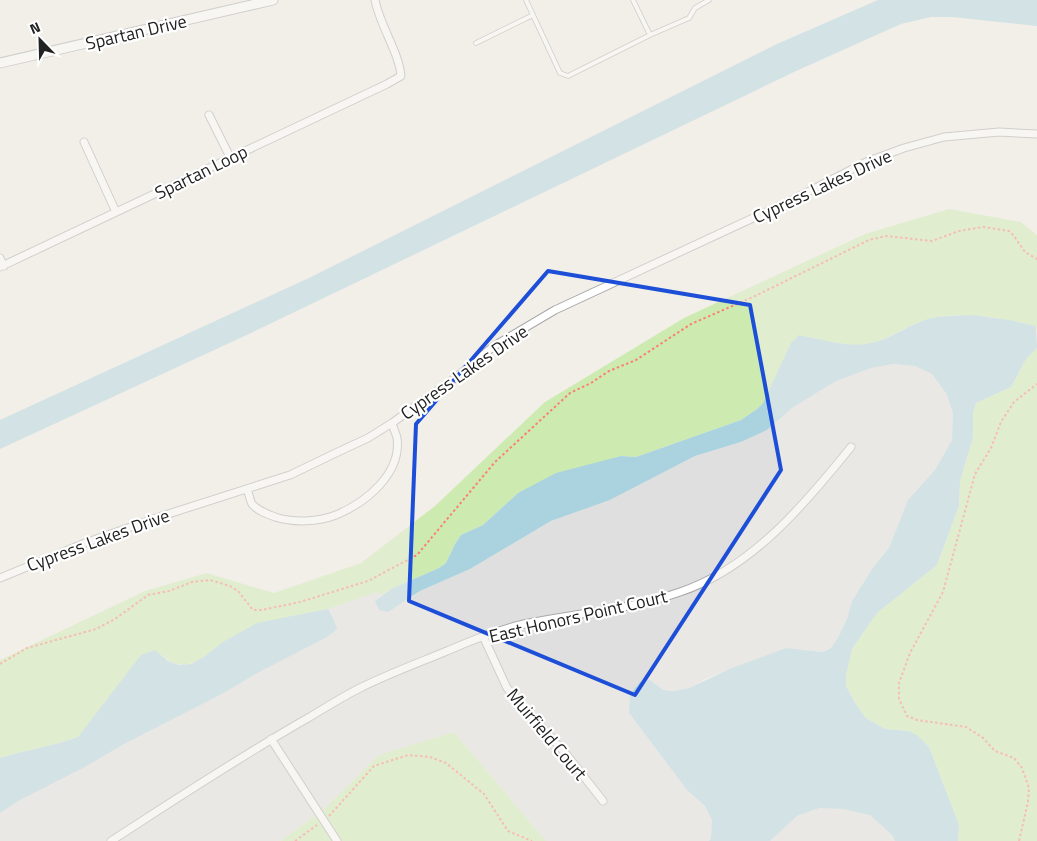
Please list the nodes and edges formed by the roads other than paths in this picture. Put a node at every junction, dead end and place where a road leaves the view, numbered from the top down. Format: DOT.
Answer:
graph roads {
  1 [pos="273,0"];
  2 [pos="375,0"];
  3 [pos="526,0"];
  4 [pos="633,0"];
  5 [pos="709,0"];
  6 [pos="533,15"];
  7 [pos="650,35"];
  8 [pos="476,43"];
  9 [pos="0,63"];
  10 [pos="209,115"];
  11 [pos="1037,134"];
  12 [pos="84,142"];
  13 [pos="230,157"];
  14 [pos="116,212"];
  15 [pos="0,258"];
  16 [pos="2,266"];
  17 [pos="392,423"];
  18 [pos="851,447"];
  19 [pos="247,489"];
  20 [pos="0,578"];
  21 [pos="484,636"];
  22 [pos="271,739"];
  23 [pos="603,801"];
  24 [pos="111,841"];
  25 [pos="337,841"];
  1 -- 9 [label="street, Spartan Drive"];
  2 -- 13 [label="street, Spartan Loop"];
  3 -- 6 [label="lane"];
  4 -- 7 [label="lane"];
  5 -- 7 [label="lane"];
  6 -- 7 [label="lane"];
  6 -- 8 [label="lane"];
  10 -- 13 [label="street"];
  11 -- 17 [label="street, Cypress Lakes Drive"];
  12 -- 14 [label="street"];
  13 -- 14 [label="street, Spartan Loop"];
  14 -- 16 [label="street, Spartan Loop"];
  15 -- 16 [label="street"];
  17 -- 19 [label="street, Cypress Lakes Drive"];
  17 -- 19 [label="street"];
  18 -- 21 [label="street, East Honors Point Court"];
  19 -- 20 [label="street, Cypress Lakes Drive"];
  21 -- 22 [label="street, East Honors Point Court"];
  21 -- 23 [label="street, Muirfield Court"];
  22 -- 24 [label="street, East Honors Point Court"];
  22 -- 25 [label="street"];
}
